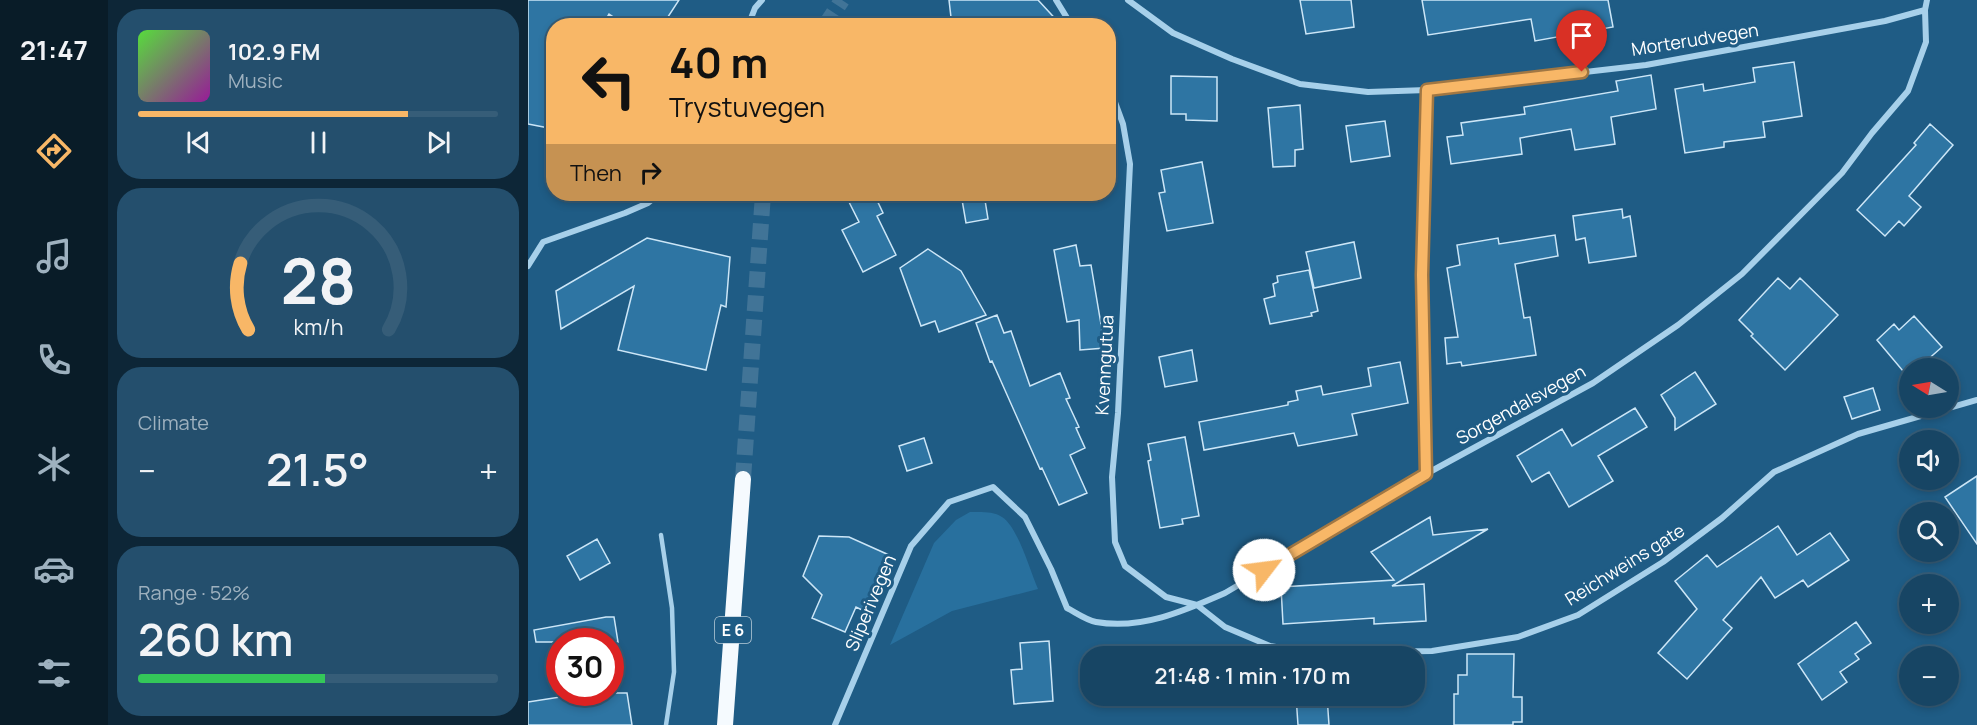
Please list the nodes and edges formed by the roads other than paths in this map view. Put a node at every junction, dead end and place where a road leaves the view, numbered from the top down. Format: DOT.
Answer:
graph roads {
  1 [pos="762,0"];
  2 [pos="1056,0"];
  3 [pos="1128,0"];
  4 [pos="1927,0"];
  5 [pos="1925,10"];
  6 [pos="751,18"];
  7 [pos="1067,18"];
  8 [pos="1427,90"];
  9 [pos="1116,105"];
  10 [pos="650,201"];
  11 [pos="528,266"];
  12 [pos="1977,400"];
  13 [pos="1426,474"];
  14 [pos="743,479"];
  15 [pos="949,502"];
  16 [pos="661,536"];
  17 [pos="1197,605"];
  18 [pos="666,725"];
  19 [pos="725,725"];
  20 [pos="835,725"];
  1 -- 6 [label="street"];
  2 -- 7 [label="street"];
  3 -- 8 [label="street, Morterudvegen"];
  4 -- 5 [label="street, Sorgendalsvegen"];
  5 -- 8 [label="street, Morterudvegen"];
  5 -- 13 [label="street, Sorgendalsvegen"];
  8 -- 13 [label="street"];
  9 -- 17 [label="street, Kvenngutua"];
  10 -- 11 [label="street"];
  12 -- 17 [label="street, Reichweins gate"];
  13 -- 17 [label="street, Sorgendalsvegen"];
  14 -- 19 [label="highway, E 6"];
  15 -- 17 [label="street, Sorgendalsvegen"];
  15 -- 20 [label="street, Sliperivegen"];
  16 -- 18 [label="lane"];
}
